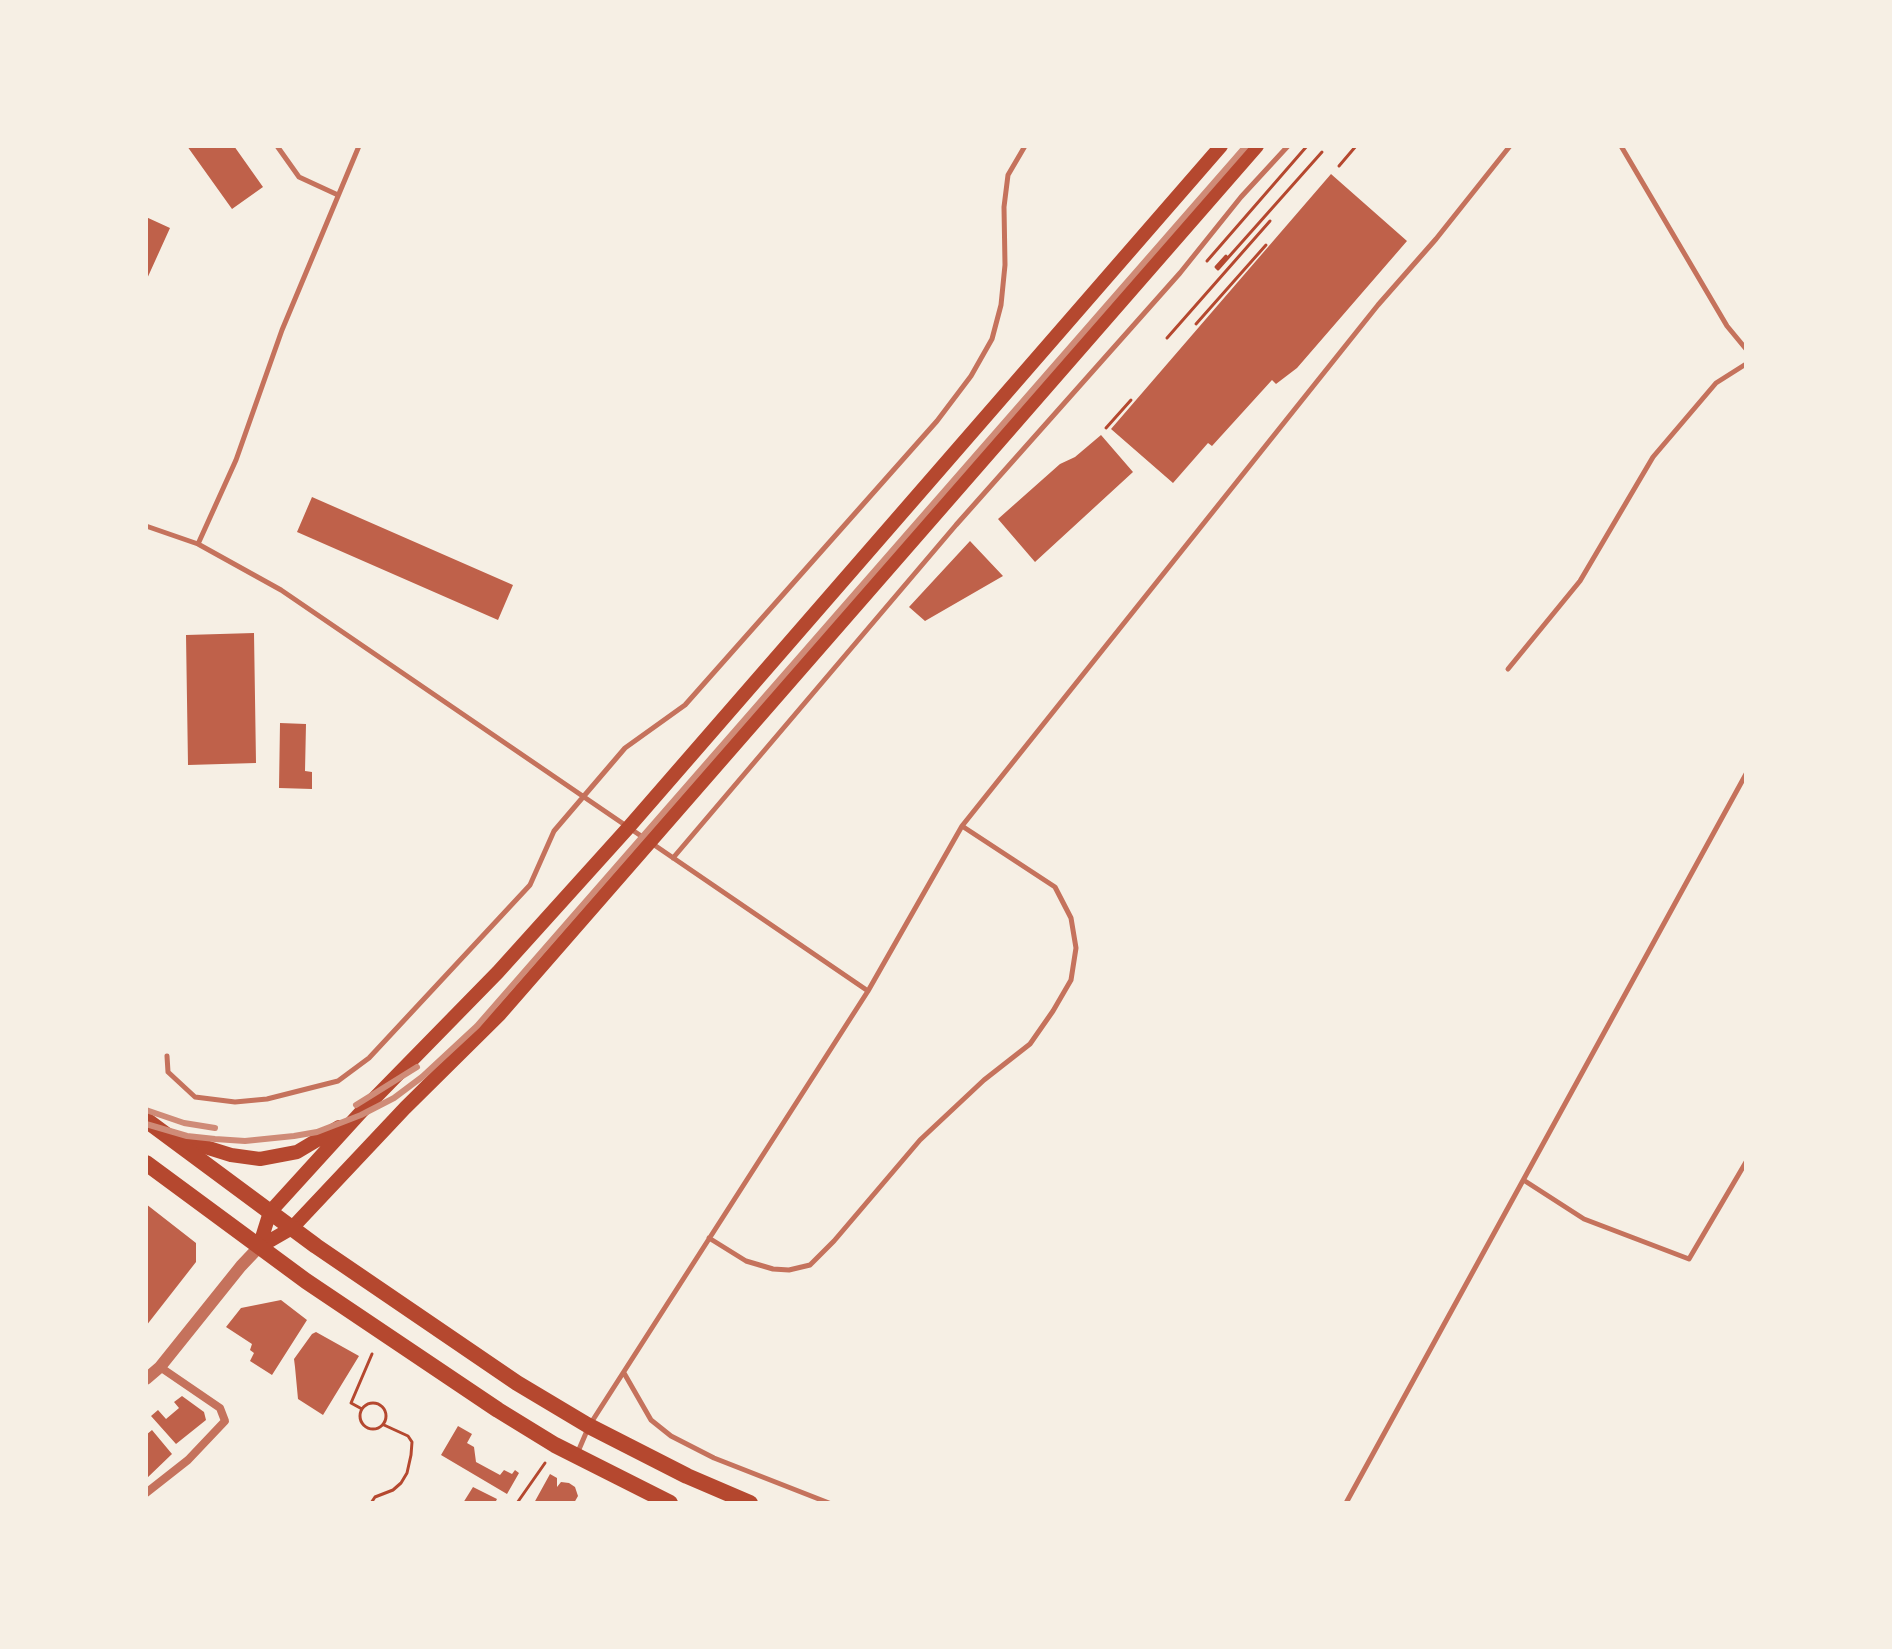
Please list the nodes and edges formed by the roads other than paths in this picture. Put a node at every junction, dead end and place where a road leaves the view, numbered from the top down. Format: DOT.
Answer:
graph roads {
  1 [pos="277,146"];
  2 [pos="359,146"];
  3 [pos="1025,146"];
  4 [pos="1221,146"];
  5 [pos="1257,146"];
  6 [pos="1288,146"];
  7 [pos="1510,146"];
  8 [pos="1621,146"];
  9 [pos="338,195"];
  10 [pos="1746,349"];
  11 [pos="1746,364"];
  12 [pos="146,526"];
  13 [pos="198,544"];
  14 [pos="1508,669"];
  15 [pos="1746,774"];
  16 [pos="582,797"];
  17 [pos="962,826"];
  18 [pos="628,828"];
  19 [pos="649,843"];
  20 [pos="673,858"];
  21 [pos="868,991"];
  22 [pos="167,1056"];
  23 [pos="362,1111"];
  24 [pos="146,1120"];
  25 [pos="167,1135"];
  26 [pos="1746,1162"];
  27 [pos="146,1163"];
  28 [pos="1525,1181"];
  29 [pos="270,1212"];
  30 [pos="292,1228"];
  31 [pos="709,1238"];
  32 [pos="259,1247"];
  33 [pos="160,1367"];
  34 [pos="624,1373"];
  35 [pos="146,1379"];
  36 [pos="589,1426"];
  37 [pos="576,1456"];
  38 [pos="146,1493"];
  39 [pos="670,1503"];
  40 [pos="750,1503"];
  41 [pos="829,1503"];
  42 [pos="1346,1503"];
  1 -- 9 [label="lane"];
  2 -- 9 [label="lane"];
  3 -- 16 [label="lane"];
  4 -- 18 [label="main road"];
  5 -- 19 [label="main road"];
  6 -- 20 [label="lane"];
  7 -- 17 [label="lane"];
  8 -- 10 [label="lane"];
  9 -- 13 [label="lane"];
  11 -- 14 [label="lane"];
  12 -- 13 [label="lane"];
  13 -- 16 [label="lane"];
  15 -- 28 [label="lane"];
  16 -- 18 [label="lane"];
  16 -- 22 [label="lane"];
  17 -- 21 [label="lane"];
  17 -- 31 [label="lane"];
  18 -- 19 [label="lane"];
  18 -- 23 [label="main road"];
  19 -- 20 [label="lane"];
  19 -- 30 [label="main road"];
  20 -- 21 [label="lane"];
  21 -- 31 [label="lane"];
  23 -- 25 [label="main road"];
  23 -- 29 [label="main road"];
  24 -- 25 [label="highway"];
  25 -- 29 [label="highway"];
  26 -- 28 [label="lane"];
  27 -- 32 [label="highway"];
  28 -- 42 [label="lane"];
  29 -- 30 [label="highway"];
  29 -- 32 [label="main road"];
  30 -- 32 [label="main road"];
  30 -- 36 [label="highway"];
  31 -- 34 [label="lane"];
  32 -- 33 [label="street"];
  32 -- 37 [label="highway"];
  33 -- 35 [label="street"];
  33 -- 38 [label="street"];
  34 -- 36 [label="lane"];
  34 -- 41 [label="lane"];
  36 -- 37 [label="lane"];
  36 -- 40 [label="highway"];
  37 -- 39 [label="highway"];
}
